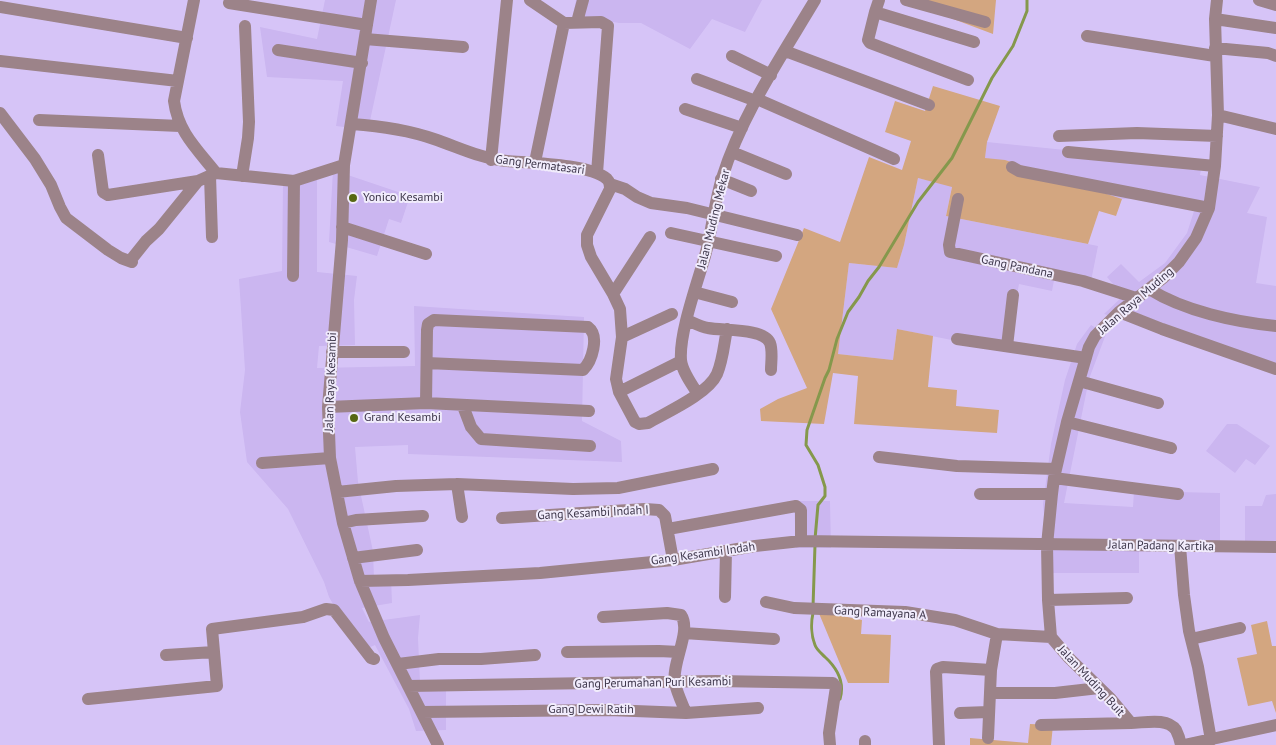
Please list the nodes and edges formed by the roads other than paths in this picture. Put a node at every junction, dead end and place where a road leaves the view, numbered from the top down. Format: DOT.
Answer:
graph roads {
  1 [pos="194,0"];
  2 [pos="371,0"];
  3 [pos="507,0"];
  4 [pos="530,0"];
  5 [pos="583,0"];
  6 [pos="815,0"];
  7 [pos="906,0"];
  8 [pos="1217,0"];
  9 [pos="1258,0"];
  10 [pos="229,3"];
  11 [pos="1276,5"];
  12 [pos="877,6"];
  13 [pos="0,7"];
  14 [pos="1215,19"];
  15 [pos="570,22"];
  16 [pos="985,22"];
  17 [pos="245,26"];
  18 [pos="366,26"];
  19 [pos="1276,28"];
  20 [pos="1087,36"];
  21 [pos="187,38"];
  22 [pos="365,39"];
  23 [pos="974,42"];
  24 [pos="463,47"];
  25 [pos="278,50"];
  26 [pos="785,51"];
  27 [pos="1215,52"];
  28 [pos="732,56"];
  29 [pos="1276,56"];
  30 [pos="0,62"];
  31 [pos="362,63"];
  32 [pos="771,75"];
  33 [pos="697,79"];
  34 [pos="968,80"];
  35 [pos="178,81"];
  36 [pos="756,100"];
  37 [pos="929,105"];
  38 [pos="685,108"];
  39 [pos="0,112"];
  40 [pos="1218,115"];
  41 [pos="39,120"];
  42 [pos="352,124"];
  43 [pos="180,126"];
  44 [pos="742,128"];
  45 [pos="1276,129"];
  46 [pos="1059,136"];
  47 [pos="1217,136"];
  48 [pos="732,152"];
  49 [pos="1068,152"];
  50 [pos="98,155"];
  51 [pos="894,159"];
  52 [pos="491,160"];
  53 [pos="535,162"];
  54 [pos="344,165"];
  55 [pos="1215,166"];
  56 [pos="1012,167"];
  57 [pos="598,173"];
  58 [pos="786,174"];
  59 [pos="242,176"];
  60 [pos="208,177"];
  61 [pos="721,179"];
  62 [pos="294,181"];
  63 [pos="610,184"];
  64 [pos="751,191"];
  65 [pos="958,199"];
  66 [pos="1209,208"];
  67 [pos="714,214"];
  68 [pos="342,227"];
  69 [pos="670,233"];
  70 [pos="797,235"];
  71 [pos="212,236"];
  72 [pos="650,236"];
  73 [pos="709,242"];
  74 [pos="426,254"];
  75 [pos="776,256"];
  76 [pos="293,276"];
  77 [pos="1149,289"];
  78 [pos="694,292"];
  79 [pos="613,294"];
  80 [pos="1013,295"];
  81 [pos="1136,298"];
  82 [pos="732,302"];
  83 [pos="1119,312"];
  84 [pos="672,314"];
  85 [pos="686,320"];
  86 [pos="1276,326"];
  87 [pos="727,329"];
  88 [pos="622,337"];
  89 [pos="957,339"];
  90 [pos="1007,346"];
  91 [pos="332,352"];
  92 [pos="404,352"];
  93 [pos="1086,358"];
  94 [pos="681,361"];
  95 [pos="427,363"];
  96 [pos="1276,369"];
  97 [pos="770,370"];
  98 [pos="1079,381"];
  99 [pos="619,392"];
  100 [pos="698,394"];
  101 [pos="426,403"];
  102 [pos="1158,404"];
  103 [pos="463,406"];
  104 [pos="328,407"];
  105 [pos="589,411"];
  106 [pos="1067,422"];
  107 [pos="590,446"];
  108 [pos="1171,448"];
  109 [pos="879,456"];
  110 [pos="330,458"];
  111 [pos="262,463"];
  112 [pos="713,469"];
  113 [pos="1055,474"];
  114 [pos="457,484"];
  115 [pos="337,492"];
  116 [pos="980,494"];
  117 [pos="1052,494"];
  118 [pos="1178,494"];
  119 [pos="423,516"];
  120 [pos="462,517"];
  121 [pos="502,518"];
  122 [pos="343,523"];
  123 [pos="668,530"];
  124 [pos="801,541"];
  125 [pos="1047,545"];
  126 [pos="1180,546"];
  127 [pos="1276,547"];
  128 [pos="417,550"];
  129 [pos="726,551"];
  130 [pos="353,558"];
  131 [pos="673,560"];
  132 [pos="360,581"];
  133 [pos="724,597"];
  134 [pos="1127,598"];
  135 [pos="1048,600"];
  136 [pos="766,602"];
  137 [pos="603,617"];
  138 [pos="1240,628"];
  139 [pos="684,633"];
  140 [pos="997,634"];
  141 [pos="1051,637"];
  142 [pos="774,638"];
  143 [pos="1191,639"];
  144 [pos="214,652"];
  145 [pos="567,652"];
  146 [pos="679,652"];
  147 [pos="166,655"];
  148 [pos="535,656"];
  149 [pos="374,660"];
  150 [pos="398,664"];
  151 [pos="991,670"];
  152 [pos="674,682"];
  153 [pos="408,686"];
  154 [pos="1099,688"];
  155 [pos="990,693"];
  156 [pos="88,699"];
  157 [pos="758,708"];
  158 [pos="422,712"];
  159 [pos="989,712"];
  160 [pos="686,713"];
  161 [pos="960,713"];
  162 [pos="1131,723"];
  163 [pos="1041,725"];
  164 [pos="1276,725"];
  165 [pos="988,738"];
  166 [pos="1211,740"];
  167 [pos="438,745"];
  168 [pos="830,745"];
  169 [pos="939,745"];
  170 [pos="1183,745"];
  1 -- 21 [label="street"];
  2 -- 18 [label="street, Jalan Raya Kesambi"];
  3 -- 52 [label="street"];
  4 -- 15 [label="street"];
  5 -- 15 [label="street"];
  6 -- 26 [label="street, Jalan Muding Mekar"];
  7 -- 16 [label="street"];
  8 -- 14 [label="street, Jalan Raya Muding"];
  9 -- 11 [label="street"];
  10 -- 18 [label="street"];
  12 -- 23 [label="street"];
  12 -- 34 [label="street"];
  13 -- 21 [label="street"];
  14 -- 19 [label="street"];
  14 -- 27 [label="street, Jalan Raya Muding"];
  15 -- 53 [label="street"];
  15 -- 57 [label="street"];
  17 -- 59 [label="street"];
  18 -- 22 [label="street, Jalan Raya Kesambi"];
  20 -- 27 [label="street"];
  21 -- 35 [label="street"];
  22 -- 24 [label="street"];
  22 -- 31 [label="street, Jalan Raya Kesambi"];
  25 -- 31 [label="street"];
  26 -- 32 [label="street, Jalan Muding Mekar"];
  26 -- 37 [label="street"];
  27 -- 29 [label="street"];
  27 -- 40 [label="street, Jalan Raya Muding"];
  28 -- 32 [label="street"];
  30 -- 35 [label="street"];
  31 -- 42 [label="street, Jalan Raya Kesambi"];
  32 -- 36 [label="street, Jalan Muding Mekar"];
  33 -- 36 [label="street"];
  35 -- 43 [label="street"];
  36 -- 44 [label="street, Jalan Muding Mekar"];
  36 -- 51 [label="street"];
  38 -- 44 [label="street"];
  39 -- 60 [label="street"];
  40 -- 45 [label="street"];
  40 -- 47 [label="street, Jalan Raya Muding"];
  41 -- 43 [label="street"];
  42 -- 52 [label="street, Gang Permatasari"];
  42 -- 54 [label="street, Jalan Raya Kesambi"];
  43 -- 60 [label="street"];
  44 -- 48 [label="street, Jalan Muding Mekar"];
  46 -- 47 [label="street"];
  47 -- 55 [label="street, Jalan Raya Muding"];
  48 -- 58 [label="street"];
  48 -- 61 [label="street, Jalan Muding Mekar"];
  49 -- 55 [label="street"];
  50 -- 60 [label="street"];
  52 -- 53 [label="street, Gang Permatasari"];
  53 -- 57 [label="street, Gang Permatasari"];
  54 -- 62 [label="street"];
  54 -- 68 [label="street, Jalan Raya Kesambi"];
  55 -- 66 [label="street, Jalan Raya Muding"];
  56 -- 66 [label="street"];
  57 -- 63 [label="street, Gang Permatasari"];
  59 -- 60 [label="street"];
  59 -- 62 [label="street"];
  60 -- 71 [label="street"];
  61 -- 64 [label="street"];
  61 -- 67 [label="street, Jalan Muding Mekar"];
  62 -- 76 [label="street"];
  63 -- 67 [label="street, Gang Permatasari"];
  63 -- 79 [label="street"];
  65 -- 81 [label="street, Gang Pandana"];
  66 -- 77 [label="street, Jalan Raya Muding"];
  67 -- 70 [label="street, Gang Permatasari"];
  67 -- 73 [label="street, Jalan Muding Mekar"];
  68 -- 74 [label="street"];
  68 -- 91 [label="street, Jalan Raya Kesambi"];
  69 -- 73 [label="street"];
  72 -- 79 [label="street"];
  73 -- 75 [label="street"];
  73 -- 78 [label="street, Jalan Muding Mekar"];
  77 -- 81 [label="street, Jalan Raya Muding"];
  77 -- 86 [label="street"];
  78 -- 82 [label="street"];
  78 -- 85 [label="street, Jalan Muding Mekar"];
  79 -- 88 [label="street"];
  80 -- 90 [label="street"];
  81 -- 83 [label="street, Jalan Raya Muding"];
  83 -- 93 [label="street, Jalan Raya Muding"];
  83 -- 96 [label="street"];
  84 -- 88 [label="street"];
  85 -- 87 [label="street"];
  85 -- 94 [label="street, Jalan Muding Mekar"];
  87 -- 97 [label="street"];
  87 -- 100 [label="street"];
  88 -- 99 [label="street"];
  89 -- 90 [label="street"];
  90 -- 93 [label="street"];
  91 -- 92 [label="street"];
  91 -- 104 [label="street, Jalan Raya Kesambi"];
  93 -- 98 [label="street, Jalan Raya Muding"];
  94 -- 99 [label="street"];
  94 -- 100 [label="street"];
  95 -- 95 [label="street"];
  95 -- 101 [label="street"];
  98 -- 102 [label="street"];
  98 -- 106 [label="street, Jalan Raya Muding"];
  99 -- 100 [label="street"];
  101 -- 103 [label="street"];
  101 -- 104 [label="street"];
  103 -- 105 [label="street"];
  103 -- 107 [label="street"];
  104 -- 110 [label="street, Jalan Raya Kesambi"];
  106 -- 108 [label="street"];
  106 -- 113 [label="street, Jalan Raya Muding"];
  109 -- 113 [label="street"];
  110 -- 111 [label="street"];
  110 -- 115 [label="street, Jalan Raya Kesambi"];
  112 -- 114 [label="street"];
  113 -- 117 [label="street, Jalan Raya Muding"];
  113 -- 118 [label="street"];
  114 -- 115 [label="street"];
  114 -- 120 [label="street"];
  115 -- 122 [label="street, Jalan Raya Kesambi"];
  116 -- 117 [label="street"];
  117 -- 125 [label="street, Jalan Raya Muding"];
  119 -- 122 [label="street"];
  121 -- 123 [label="street, Gang Kesambi Indah I"];
  122 -- 130 [label="street, Jalan Raya Kesambi"];
  123 -- 124 [label="street"];
  123 -- 131 [label="street, Gang Kesambi Indah I"];
  124 -- 125 [label="street, Gang Kesambi Indah"];
  124 -- 129 [label="street, Gang Kesambi Indah"];
  125 -- 126 [label="street, Jalan Padang Kartika"];
  125 -- 135 [label="street, Jalan Muding Buit"];
  126 -- 127 [label="street, Jalan Padang Kartika"];
  126 -- 143 [label="street"];
  128 -- 130 [label="street"];
  129 -- 131 [label="street, Gang Kesambi Indah"];
  129 -- 133 [label="street"];
  130 -- 132 [label="street, Jalan Raya Kesambi"];
  131 -- 132 [label="street, Gang Kesambi Indah"];
  132 -- 150 [label="street, Jalan Raya Kesambi"];
  134 -- 135 [label="street"];
  135 -- 141 [label="street, Jalan Muding Buit"];
  136 -- 140 [label="street, Gang Ramayana A"];
  137 -- 139 [label="street"];
  138 -- 143 [label="street"];
  139 -- 142 [label="street"];
  139 -- 146 [label="street"];
  140 -- 141 [label="street, Gang Ramayana A"];
  140 -- 151 [label="street"];
  141 -- 154 [label="street, Jalan Muding Buit"];
  143 -- 166 [label="street"];
  144 -- 147 [label="street"];
  144 -- 149 [label="street"];
  144 -- 156 [label="street"];
  145 -- 146 [label="street"];
  146 -- 152 [label="street"];
  148 -- 150 [label="street"];
  150 -- 153 [label="street, Jalan Raya Kesambi"];
  151 -- 155 [label="street"];
  151 -- 169 [label="street"];
  152 -- 153 [label="street, Gang Perumahan Puri Kesambi"];
  152 -- 160 [label="street"];
  152 -- 168 [label="street, Gang Perumahan Puri Kesambi"];
  153 -- 158 [label="street, Jalan Raya Kesambi"];
  154 -- 155 [label="street"];
  154 -- 162 [label="street, Jalan Muding Buit"];
  155 -- 159 [label="street"];
  157 -- 160 [label="street, Gang Dewi Ratih"];
  158 -- 160 [label="street, Gang Dewi Ratih"];
  158 -- 167 [label="street, Jalan Raya Kesambi"];
  159 -- 161 [label="street"];
  159 -- 165 [label="street"];
  162 -- 163 [label="street"];
  162 -- 170 [label="street, Jalan Muding Buit"];
  164 -- 166 [label="street"];
  166 -- 170 [label="street"];
}
